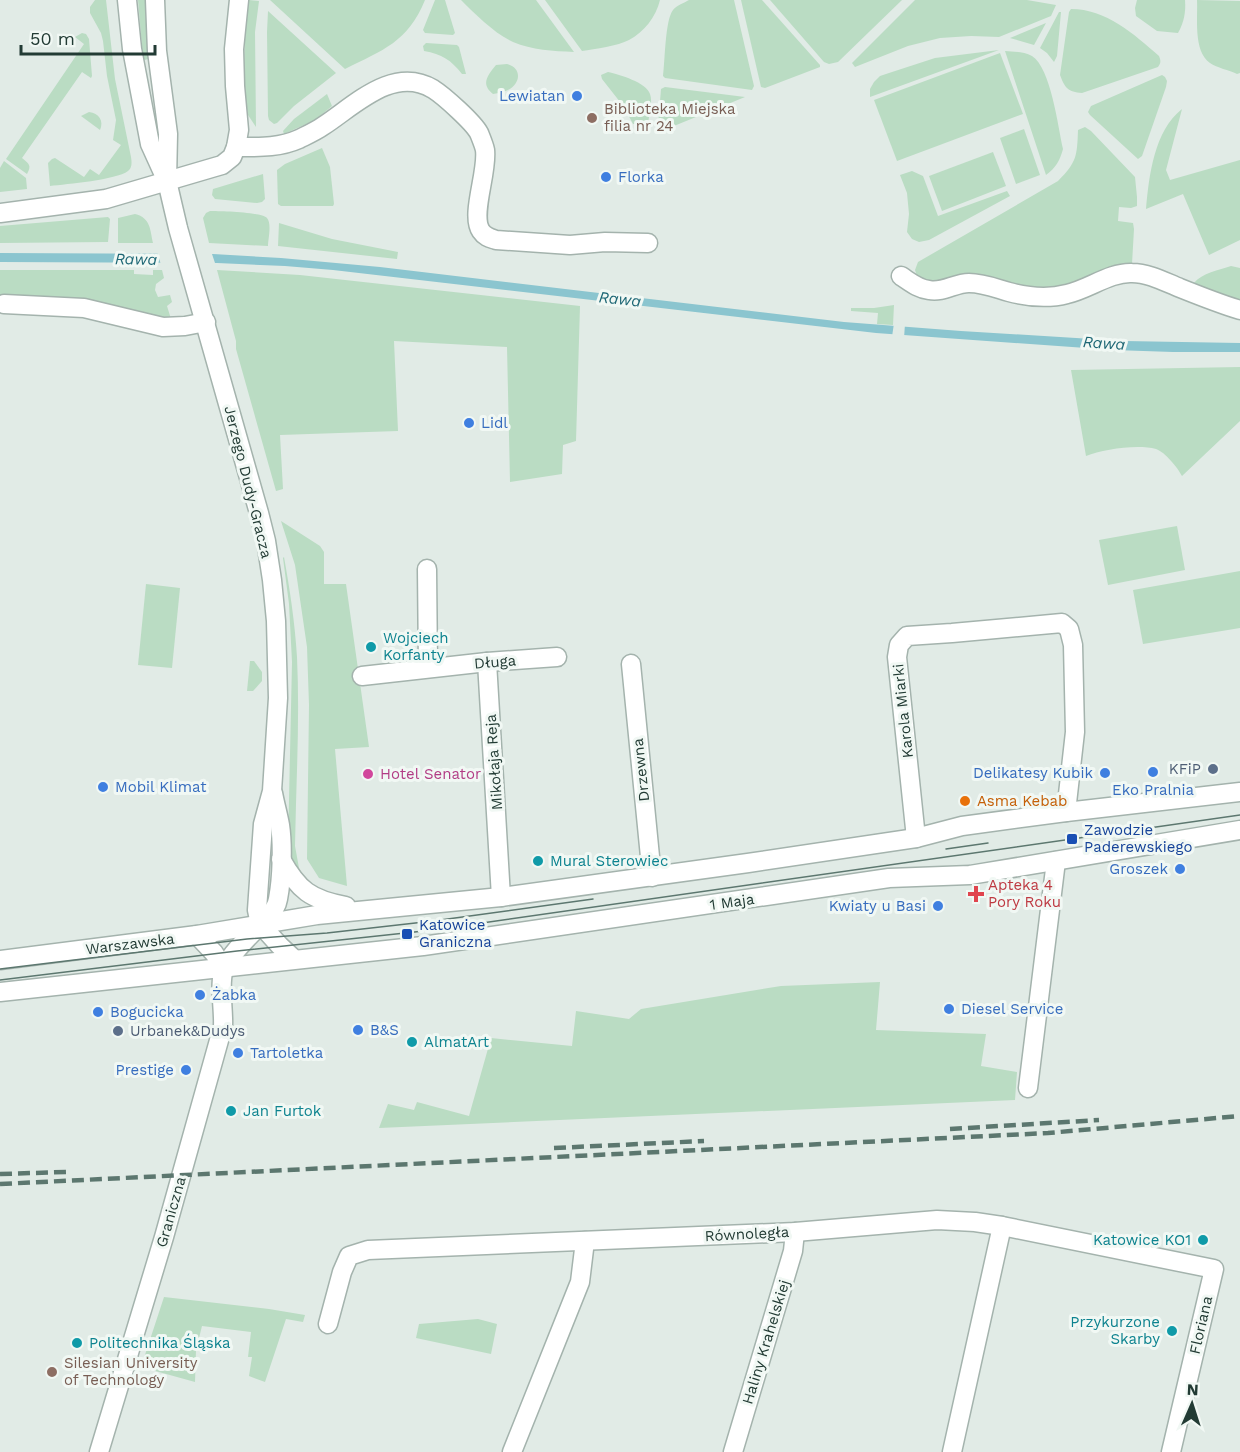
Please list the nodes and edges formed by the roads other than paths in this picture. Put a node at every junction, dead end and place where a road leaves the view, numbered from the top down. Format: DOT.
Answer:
graph roads {
  1 [pos="127,0"];
  2 [pos="155,0"];
  3 [pos="239,0"];
  4 [pos="236,147"];
  5 [pos="167,181"];
  6 [pos="0,213"];
  7 [pos="648,243"];
  8 [pos="901,276"];
  9 [pos="4,304"];
  10 [pos="1240,310"];
  11 [pos="206,322"];
  12 [pos="427,569"];
  13 [pos="556,657"];
  14 [pos="487,662"];
  15 [pos="631,664"];
  16 [pos="428,668"];
  17 [pos="362,676"];
  18 [pos="273,791"];
  19 [pos="1240,792"];
  20 [pos="1066,812"];
  21 [pos="1240,830"];
  22 [pos="916,837"];
  23 [pos="281,859"];
  24 [pos="1056,861"];
  25 [pos="652,877"];
  26 [pos="501,897"];
  27 [pos="369,910"];
  28 [pos="260,924"];
  29 [pos="197,935"];
  30 [pos="294,959"];
  31 [pos="0,960"];
  32 [pos="224,968"];
  33 [pos="0,992"];
  34 [pos="1028,1088"];
  35 [pos="1002,1226"];
  36 [pos="795,1232"];
  37 [pos="585,1241"];
  38 [pos="1214,1269"];
  39 [pos="328,1324"];
  40 [pos="99,1452"];
  41 [pos="512,1452"];
  42 [pos="733,1452"];
  43 [pos="952,1452"];
  44 [pos="1171,1452"];
  1 -- 5 [label="street, Jerzego Dudy-Gracza"];
  2 -- 5 [label="street, Jerzego Dudy-Gracza"];
  3 -- 4 [label="street"];
  4 -- 5 [label="street"];
  4 -- 7 [label="street"];
  5 -- 6 [label="street"];
  5 -- 11 [label="street, Jerzego Dudy-Gracza"];
  8 -- 10 [label="street"];
  9 -- 11 [label="street"];
  11 -- 18 [label="street, Jerzego Dudy-Gracza"];
  12 -- 16 [label="street"];
  13 -- 14 [label="street, Długa"];
  14 -- 16 [label="street, Długa"];
  14 -- 26 [label="street, Mikołaja Reja"];
  15 -- 25 [label="street, Drzewna"];
  16 -- 17 [label="street, Długa"];
  18 -- 23 [label="street, Jerzego Dudy-Gracza"];
  18 -- 28 [label="street, Jerzego Dudy-Gracza"];
  19 -- 20 [label="street"];
  20 -- 22 [label="street"];
  20 -- 22 [label="street, Karola Miarki"];
  21 -- 24 [label="street, 1 Maja"];
  22 -- 25 [label="street"];
  23 -- 27 [label="street"];
  23 -- 28 [label="street, Jerzego Dudy-Gracza"];
  24 -- 30 [label="street, 1 Maja"];
  24 -- 34 [label="street"];
  25 -- 26 [label="street"];
  26 -- 27 [label="street"];
  27 -- 28 [label="street"];
  28 -- 29 [label="street, Warszawska"];
  28 -- 30 [label="street"];
  28 -- 32 [label="street"];
  29 -- 31 [label="street, Warszawska"];
  29 -- 32 [label="street"];
  30 -- 32 [label="street, 1 Maja"];
  32 -- 33 [label="street"];
  32 -- 40 [label="street, Graniczna"];
  35 -- 36 [label="street, Równoległa"];
  35 -- 38 [label="street, Równoległa"];
  35 -- 43 [label="street"];
  36 -- 37 [label="street, Równoległa"];
  36 -- 42 [label="street, Haliny Krahelskiej"];
  37 -- 39 [label="street, Równoległa"];
  37 -- 41 [label="street"];
  38 -- 44 [label="street, Floriana"];
}
